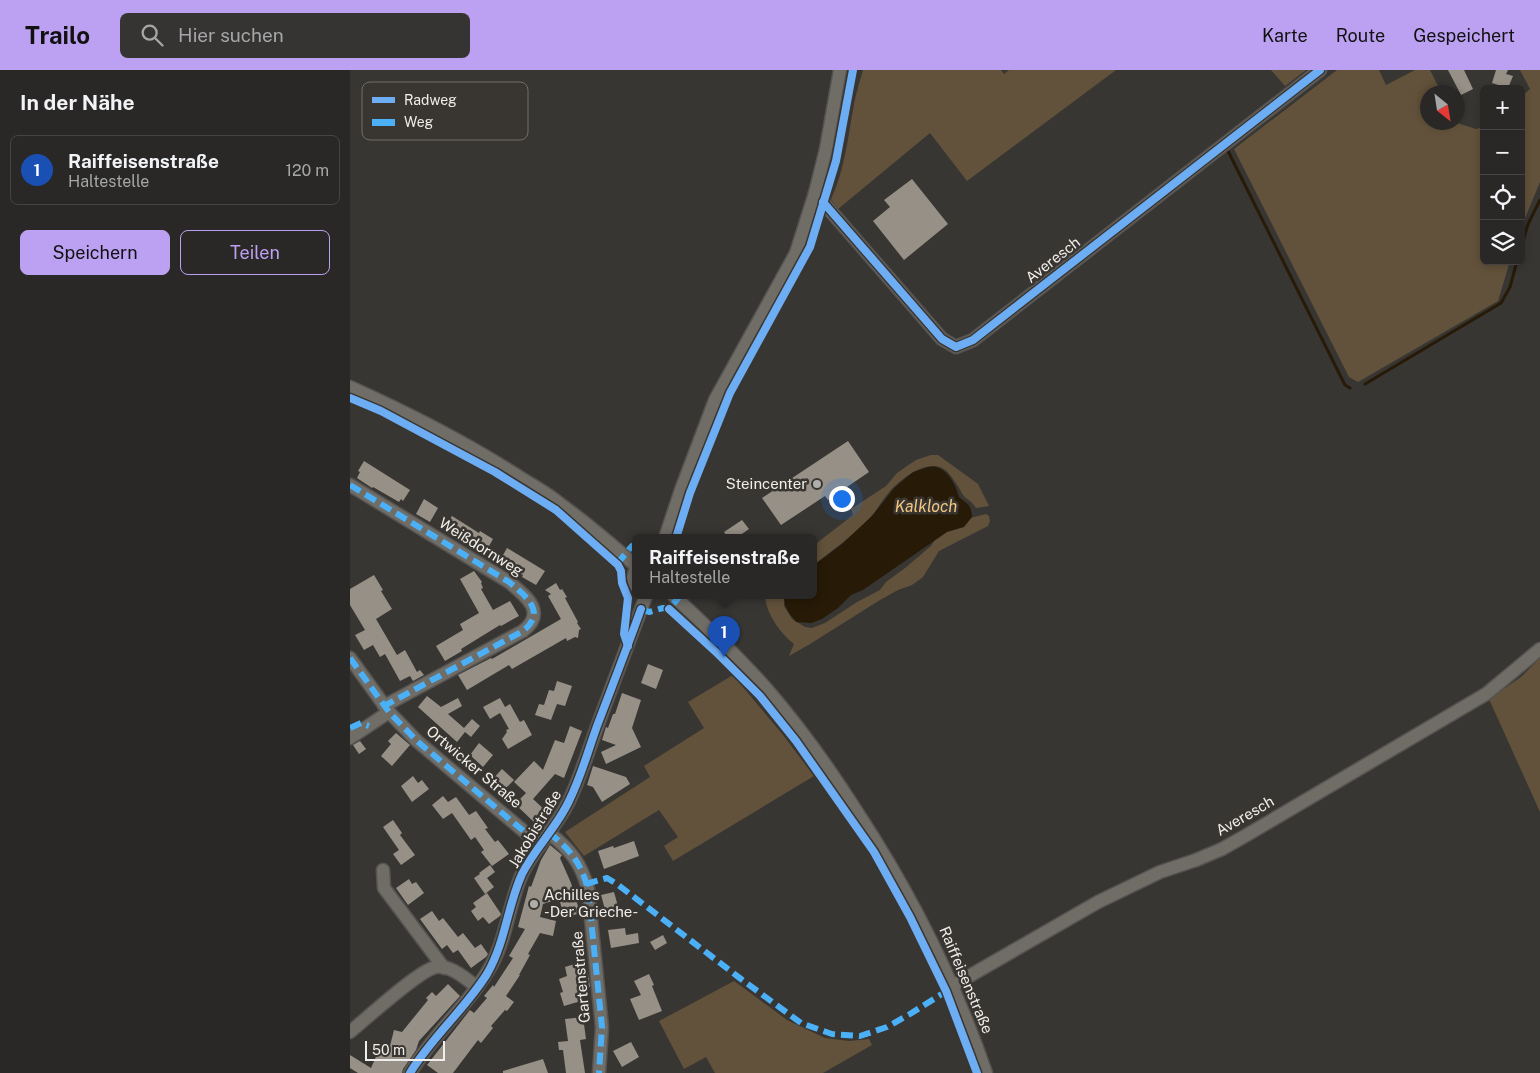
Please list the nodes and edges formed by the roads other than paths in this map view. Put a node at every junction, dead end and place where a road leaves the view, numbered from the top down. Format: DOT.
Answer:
graph roads {
  1 [pos="840,70"];
  2 [pos="1320,70"];
  3 [pos="819,198"];
  4 [pos="350,387"];
  5 [pos="350,485"];
  6 [pos="666,534"];
  7 [pos="632,562"];
  8 [pos="645,599"];
  9 [pos="677,599"];
  10 [pos="1540,649"];
  11 [pos="350,658"];
  12 [pos="386,709"];
  13 [pos="350,738"];
  14 [pos="549,833"];
  15 [pos="540,845"];
  16 [pos="383,870"];
  17 [pos="444,968"];
  18 [pos="952,986"];
  19 [pos="477,987"];
  20 [pos="350,1032"];
  21 [pos="410,1073"];
  22 [pos="599,1073"];
  23 [pos="986,1073"];
  1 -- 3 [label="street"];
  2 -- 3 [label="street, Averesch"];
  3 -- 6 [label="street"];
  4 -- 7 [label="street"];
  5 -- 12 [label="street, Weißdornweg"];
  8 -- 14 [label="street, Jakobistraße"];
  9 -- 18 [label="street, Raiffeisenstraße"];
  10 -- 18 [label="street, Averesch"];
  11 -- 12 [label="street, Ortwicker Straße"];
  12 -- 13 [label="street"];
  12 -- 15 [label="street, Ortwicker Straße"];
  14 -- 15 [label="street, Jakobistraße"];
  14 -- 22 [label="street, Gartenstraße"];
  15 -- 19 [label="street, Jakobistraße"];
  16 -- 17 [label="street"];
  17 -- 19 [label="street"];
  17 -- 20 [label="street"];
  18 -- 23 [label="street, Raiffeisenstraße"];
  19 -- 21 [label="street, Jakobistraße"];
}
